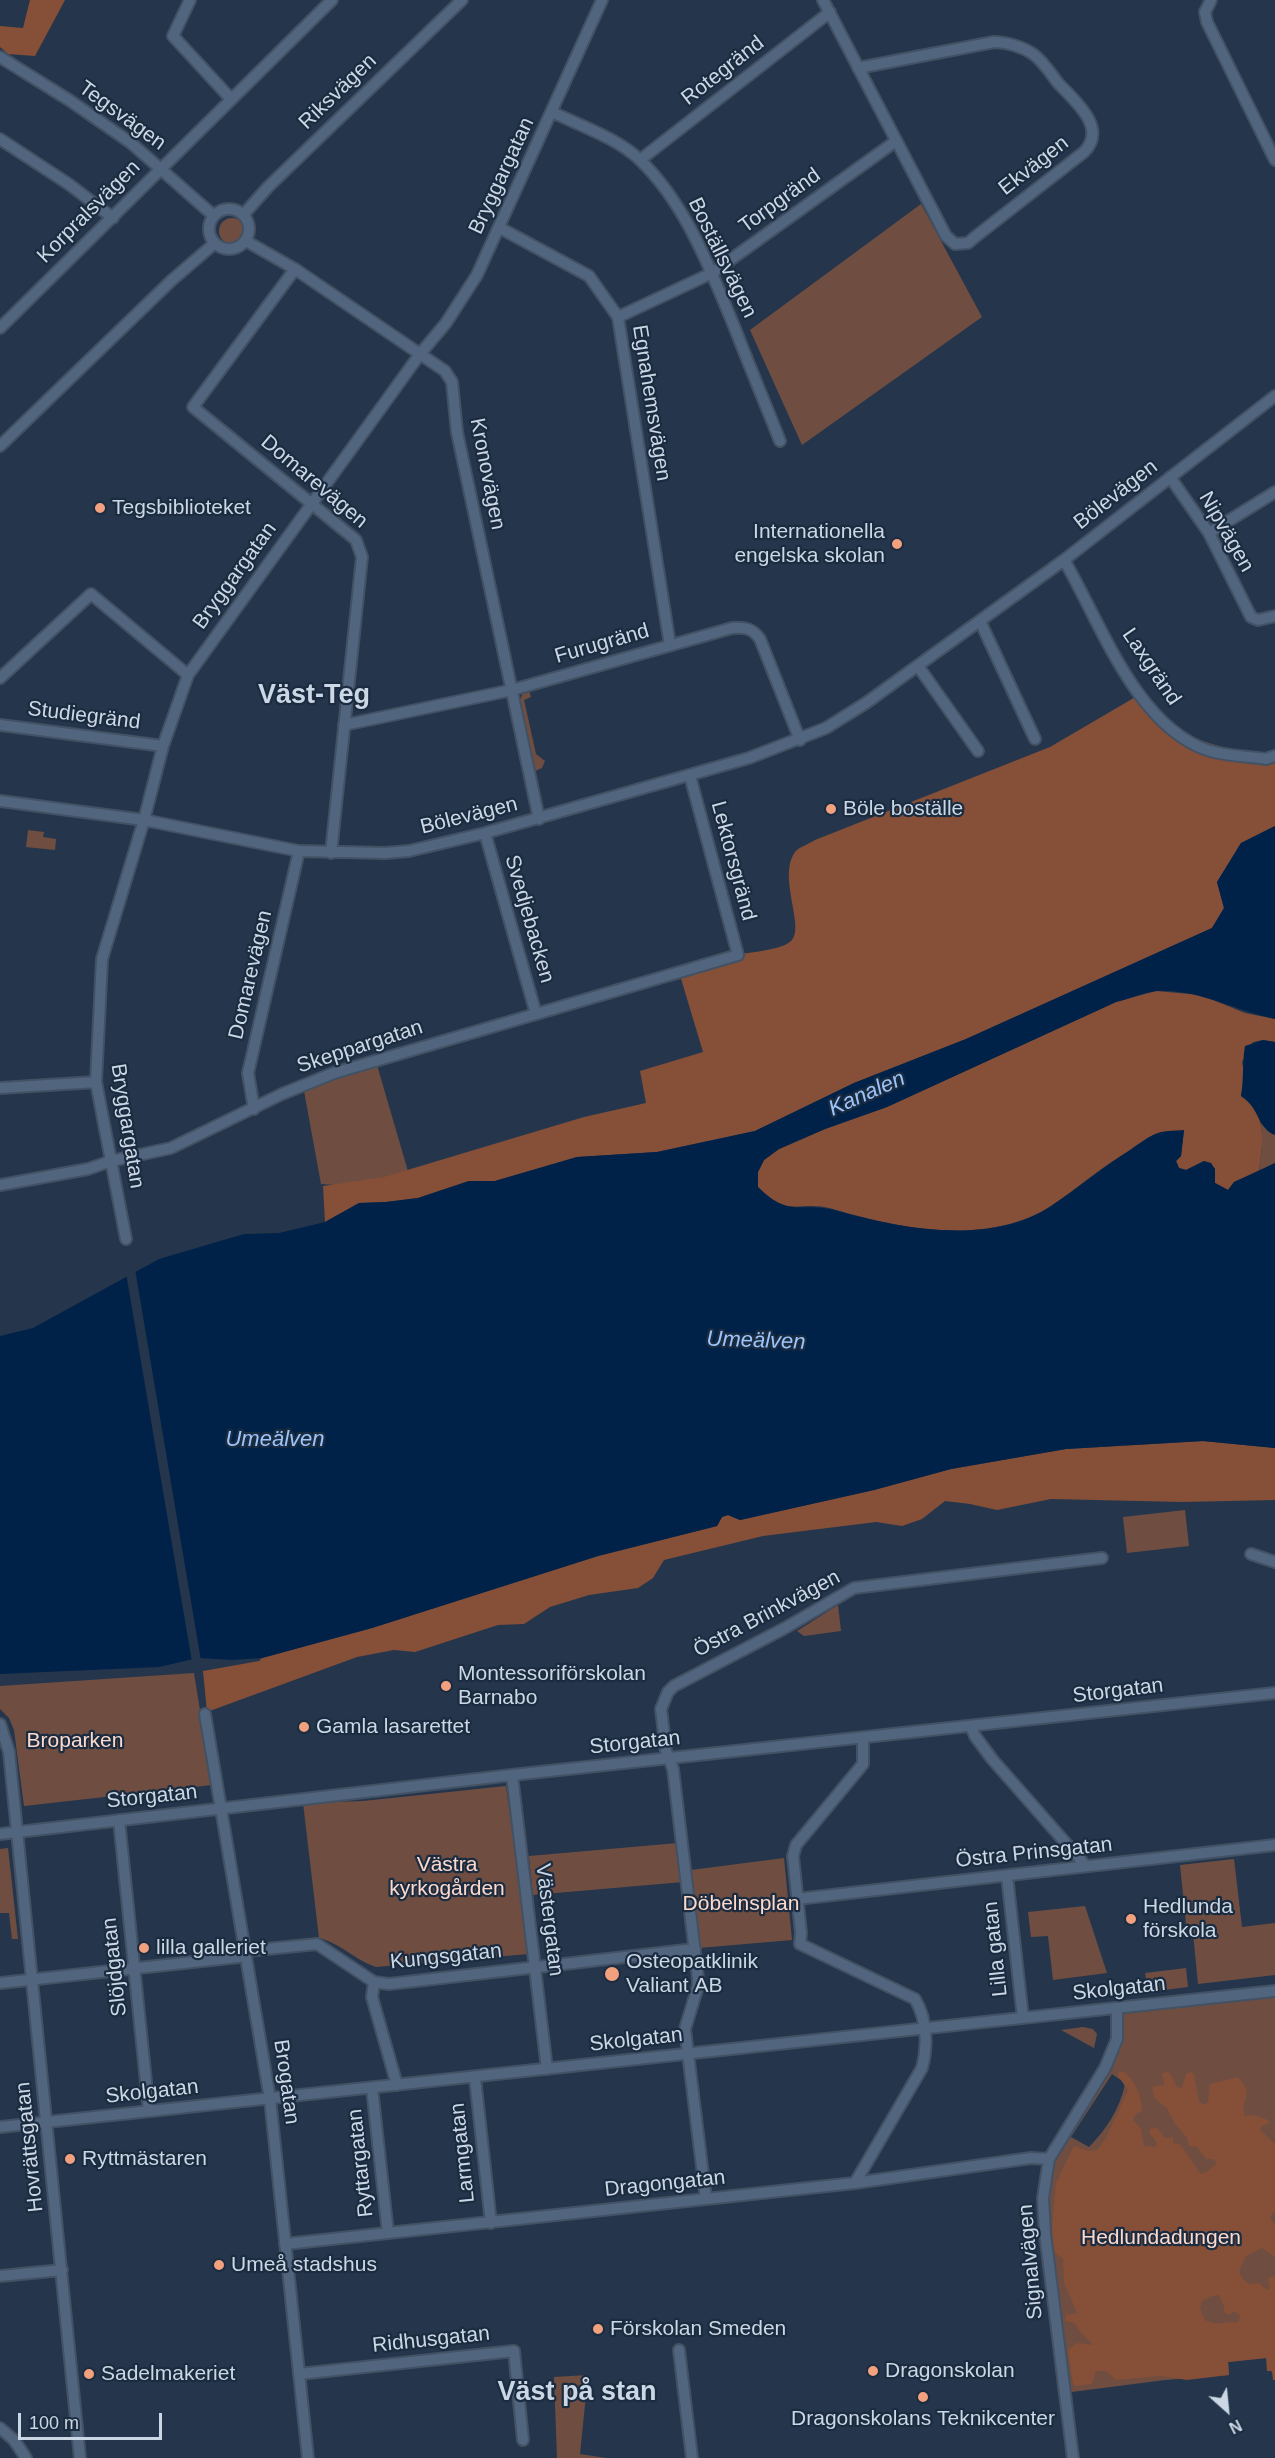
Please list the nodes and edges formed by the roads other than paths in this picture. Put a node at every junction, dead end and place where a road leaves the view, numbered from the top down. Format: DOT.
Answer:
graph roads {
  1 [pos="190,0"];
  2 [pos="332,0"];
  3 [pos="462,0"];
  4 [pos="602,0"];
  5 [pos="823,0"];
  6 [pos="1211,0"];
  7 [pos="830,12"];
  8 [pos="0,57"];
  9 [pos="858,68"];
  10 [pos="231,99"];
  11 [pos="552,112"];
  12 [pos="1271,138"];
  13 [pos="0,139"];
  14 [pos="896,141"];
  15 [pos="640,160"];
  16 [pos="1275,160"];
  17 [pos="160,168"];
  18 [pos="244,214"];
  19 [pos="214,216"];
  20 [pos="113,218"];
  21 [pos="500,228"];
  22 [pos="246,241"];
  23 [pos="215,243"];
  24 [pos="295,269"];
  25 [pos="712,273"];
  26 [pos="618,316"];
  27 [pos="0,328"];
  28 [pos="420,354"];
  29 [pos="1275,396"];
  30 [pos="780,441"];
  31 [pos="0,446"];
  32 [pos="1170,477"];
  33 [pos="1275,492"];
  34 [pos="311,504"];
  35 [pos="1209,533"];
  36 [pos="1064,560"];
  37 [pos="1275,616"];
  38 [pos="980,621"];
  39 [pos="670,645"];
  40 [pos="918,666"];
  41 [pos="188,675"];
  42 [pos="0,678"];
  43 [pos="512,690"];
  44 [pos="0,725"];
  45 [pos="344,725"];
  46 [pos="1035,739"];
  47 [pos="800,740"];
  48 [pos="163,746"];
  49 [pos="978,751"];
  50 [pos="1275,756"];
  51 [pos="690,776"];
  52 [pos="0,801"];
  53 [pos="539,819"];
  54 [pos="144,820"];
  55 [pos="485,834"];
  56 [pos="299,851"];
  57 [pos="331,853"];
  58 [pos="738,955"];
  59 [pos="536,1014"];
  60 [pos="96,1082"];
  61 [pos="0,1088"];
  62 [pos="254,1109"];
  63 [pos="111,1161"];
  64 [pos="0,1185"];
  65 [pos="126,1239"];
  66 [pos="1251,1554"];
  67 [pos="1102,1558"];
  68 [pos="1275,1562"];
  69 [pos="1275,1694"];
  70 [pos="205,1714"];
  71 [pos="0,1724"];
  72 [pos="971,1727"];
  73 [pos="863,1739"];
  74 [pos="670,1759"];
  75 [pos="512,1775"];
  76 [pos="221,1809"];
  77 [pos="119,1820"];
  78 [pos="17,1832"];
  79 [pos="0,1833"];
  80 [pos="1275,1845"];
  81 [pos="1086,1866"];
  82 [pos="1007,1876"];
  83 [pos="797,1899"];
  84 [pos="694,1948"];
  85 [pos="246,1951"];
  86 [pos="536,1967"];
  87 [pos="134,1968"];
  88 [pos="32,1979"];
  89 [pos="374,1982"];
  90 [pos="0,1983"];
  91 [pos="1275,1992"];
  92 [pos="1116,2009"];
  93 [pos="1023,2019"];
  94 [pos="925,2030"];
  95 [pos="690,2055"];
  96 [pos="547,2069"];
  97 [pos="475,2078"];
  98 [pos="397,2085"];
  99 [pos="372,2088"];
  100 [pos="270,2099"];
  101 [pos="149,2111"];
  102 [pos="47,2122"];
  103 [pos="0,2127"];
  104 [pos="1049,2159"];
  105 [pos="855,2183"];
  106 [pos="706,2199"];
  107 [pos="491,2223"];
  108 [pos="388,2233"];
  109 [pos="285,2244"];
  110 [pos="62,2270"];
  111 [pos="0,2276"];
  112 [pos="679,2350"];
  113 [pos="299,2374"];
  114 [pos="0,2428"];
  115 [pos="523,2440"];
  116 [pos="26,2458"];
  117 [pos="81,2458"];
  118 [pos="308,2458"];
  119 [pos="692,2458"];
  120 [pos="1073,2458"];
  1 -- 10 [label="street"];
  2 -- 10 [label="street, Korpralsvägen"];
  3 -- 18 [label="street, Riksvägen"];
  4 -- 11 [label="street, Bryggargatan"];
  5 -- 7 [label="street, Ekvägen"];
  6 -- 12 [label="street"];
  7 -- 9 [label="street, Ekvägen"];
  7 -- 15 [label="street, Rotegränd"];
  8 -- 17 [label="street, Tegsvägen"];
  9 -- 14 [label="street, Ekvägen"];
  9 -- 14 [label="street, Ekvägen"];
  10 -- 17 [label="street, Korpralsvägen"];
  11 -- 15 [label="street, Boställsvägen"];
  11 -- 21 [label="street, Bryggargatan"];
  12 -- 16 [label="street"];
  13 -- 20 [label="street"];
  14 -- 25 [label="street, Torpgränd"];
  15 -- 25 [label="street, Boställsvägen"];
  17 -- 19 [label="street, Tegsvägen"];
  17 -- 20 [label="street, Korpralsvägen"];
  18 -- 19 [label="street"];
  18 -- 22 [label="street"];
  19 -- 23 [label="street"];
  20 -- 27 [label="street, Korpralsvägen"];
  21 -- 26 [label="street, Egnahemsvägen"];
  21 -- 28 [label="street, Bryggargatan"];
  22 -- 23 [label="street"];
  22 -- 24 [label="street, Kronovägen"];
  23 -- 31 [label="street"];
  24 -- 28 [label="street, Kronovägen"];
  24 -- 34 [label="street, Domarevägen"];
  25 -- 26 [label="street, Torpgränd"];
  25 -- 30 [label="street, Boställsvägen"];
  26 -- 39 [label="street, Egnahemsvägen"];
  28 -- 34 [label="street, Bryggargatan"];
  28 -- 43 [label="street, Kronovägen"];
  29 -- 32 [label="street, Bölevägen"];
  32 -- 35 [label="street, Nipvägen"];
  32 -- 36 [label="street, Bölevägen"];
  33 -- 35 [label="street"];
  34 -- 41 [label="street, Bryggargatan"];
  34 -- 45 [label="street, Domarevägen"];
  35 -- 37 [label="street, Nipvägen"];
  36 -- 38 [label="street, Bölevägen"];
  36 -- 50 [label="street, Laxgränd"];
  38 -- 40 [label="street, Bölevägen"];
  38 -- 46 [label="street"];
  39 -- 43 [label="street, Furugränd"];
  39 -- 47 [label="street, Furugränd"];
  40 -- 47 [label="street, Bölevägen"];
  40 -- 49 [label="street"];
  41 -- 42 [label="street"];
  41 -- 48 [label="street, Bryggargatan"];
  43 -- 45 [label="street, Furugränd"];
  43 -- 53 [label="street, Kronovägen"];
  44 -- 48 [label="street, Studiegränd"];
  45 -- 57 [label="street, Domarevägen"];
  47 -- 51 [label="street, Bölevägen"];
  48 -- 54 [label="street, Bryggargatan"];
  51 -- 53 [label="street, Bölevägen"];
  51 -- 58 [label="street, Lektorsgränd"];
  52 -- 54 [label="street, Bölevägen"];
  53 -- 55 [label="street, Bölevägen"];
  54 -- 56 [label="street, Bölevägen"];
  54 -- 60 [label="street, Bryggargatan"];
  55 -- 57 [label="street, Bölevägen"];
  55 -- 59 [label="street, Svedjebacken"];
  56 -- 57 [label="street, Bölevägen"];
  56 -- 62 [label="street, Domarevägen"];
  58 -- 59 [label="street, Skeppargatan"];
  59 -- 62 [label="street, Skeppargatan"];
  60 -- 61 [label="street"];
  60 -- 63 [label="street, Bryggargatan"];
  62 -- 63 [label="street, Skeppargatan"];
  63 -- 64 [label="street, Skeppargatan"];
  63 -- 65 [label="street, Bryggargatan"];
  66 -- 68 [label="street"];
  67 -- 74 [label="street, Östra Brinkvägen"];
  69 -- 72 [label="street, Storgatan"];
  70 -- 76 [label="street, Brogatan"];
  71 -- 78 [label="street, Hovrättsgatan"];
  72 -- 73 [label="street, Storgatan"];
  72 -- 81 [label="street"];
  73 -- 74 [label="street, Storgatan"];
  73 -- 83 [label="street"];
  74 -- 75 [label="street, Storgatan"];
  74 -- 84 [label="street, Östra Brinkvägen"];
  75 -- 76 [label="street, Storgatan"];
  75 -- 86 [label="street, Västergatan"];
  76 -- 77 [label="street, Storgatan"];
  76 -- 85 [label="street, Brogatan"];
  77 -- 78 [label="street, Storgatan"];
  77 -- 87 [label="street, Slöjdgatan"];
  78 -- 79 [label="street, Storgatan"];
  78 -- 88 [label="street, Hovrättsgatan"];
  80 -- 81 [label="street, Östra Prinsgatan"];
  81 -- 82 [label="street, Östra Prinsgatan"];
  82 -- 83 [label="street, Östra Prinsgatan"];
  82 -- 93 [label="street, Lilla gatan"];
  83 -- 94 [label="street"];
  84 -- 86 [label="street, Kungsgatan"];
  84 -- 95 [label="street, Östra Brinkvägen"];
  85 -- 87 [label="street, Kungsgatan"];
  85 -- 89 [label="street, Kungsgatan"];
  85 -- 100 [label="street, Brogatan"];
  86 -- 89 [label="street, Kungsgatan"];
  86 -- 96 [label="street, Västergatan"];
  87 -- 88 [label="street, Kungsgatan"];
  87 -- 101 [label="street, Slöjdgatan"];
  88 -- 90 [label="street, Kungsgatan"];
  88 -- 102 [label="street, Hovrättsgatan"];
  89 -- 98 [label="street"];
  91 -- 92 [label="street, Skolgatan"];
  92 -- 93 [label="street, Skolgatan"];
  92 -- 104 [label="street, Signalvägen"];
  93 -- 94 [label="street, Skolgatan"];
  94 -- 95 [label="street, Skolgatan"];
  94 -- 105 [label="street"];
  95 -- 96 [label="street, Skolgatan"];
  95 -- 106 [label="street, Östra Brinkvägen"];
  96 -- 97 [label="street, Skolgatan"];
  97 -- 98 [label="street, Skolgatan"];
  97 -- 107 [label="street, Larmgatan"];
  98 -- 99 [label="street, Skolgatan"];
  99 -- 100 [label="street, Skolgatan"];
  99 -- 108 [label="street, Ryttargatan"];
  100 -- 101 [label="street, Skolgatan"];
  100 -- 109 [label="street, Brogatan"];
  101 -- 102 [label="street, Skolgatan"];
  102 -- 103 [label="street, Skolgatan"];
  102 -- 110 [label="street, Hovrättsgatan"];
  104 -- 105 [label="street, Dragongatan"];
  104 -- 120 [label="street, Signalvägen"];
  105 -- 106 [label="street, Dragongatan"];
  106 -- 107 [label="street, Dragongatan"];
  107 -- 108 [label="street, Dragongatan"];
  108 -- 109 [label="street, Dragongatan"];
  109 -- 113 [label="street, Brogatan"];
  110 -- 111 [label="street"];
  110 -- 117 [label="street, Hovrättsgatan"];
  112 -- 119 [label="street"];
  113 -- 115 [label="street, Ridhusgatan"];
  113 -- 118 [label="street, Brogatan"];
  114 -- 116 [label="street"];
}
